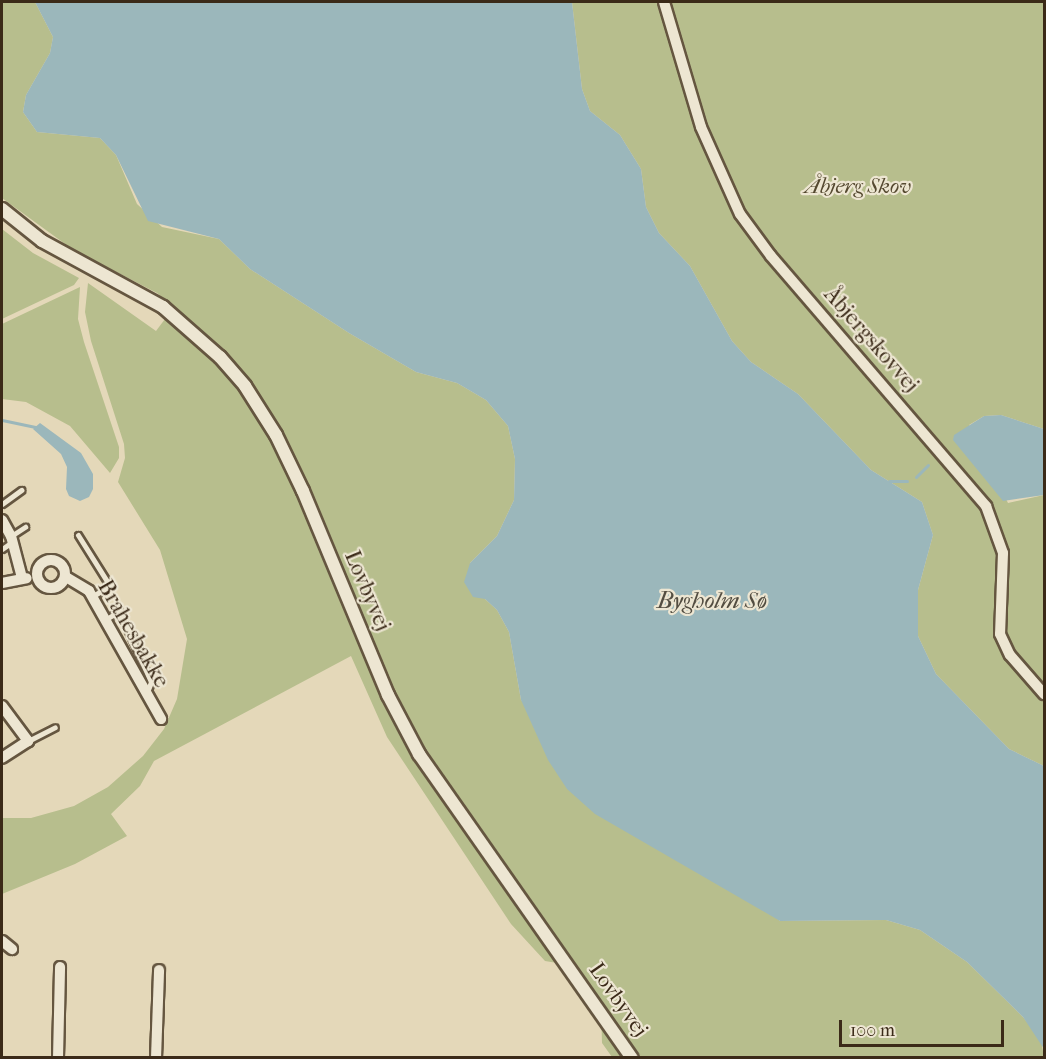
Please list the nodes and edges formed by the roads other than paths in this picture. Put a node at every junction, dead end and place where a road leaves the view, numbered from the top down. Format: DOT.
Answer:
graph roads {
  1 [pos="664,2"];
  2 [pos="2,209"];
  3 [pos="21,490"];
  4 [pos="2,504"];
  5 [pos="2,520"];
  6 [pos="25,527"];
  7 [pos="78,535"];
  8 [pos="12,539"];
  9 [pos="2,549"];
  10 [pos="22,578"];
  11 [pos="37,578"];
  12 [pos="66,578"];
  13 [pos="2,583"];
  14 [pos="93,596"];
  15 [pos="105,620"];
  16 [pos="1044,694"];
  17 [pos="146,695"];
  18 [pos="2,706"];
  19 [pos="160,719"];
  20 [pos="55,727"];
  21 [pos="28,741"];
  22 [pos="2,758"];
  23 [pos="2,941"];
  24 [pos="12,949"];
  25 [pos="60,967"];
  26 [pos="159,970"];
  27 [pos="58,1058"];
  28 [pos="156,1058"];
  29 [pos="632,1058"];
  1 -- 16 [label="street, Åbjergskovvej"];
  2 -- 29 [label="street, Lovbyvej"];
  3 -- 4 [label="lane"];
  5 -- 8 [label="street"];
  6 -- 8 [label="lane"];
  7 -- 14 [label="lane"];
  8 -- 9 [label="lane"];
  8 -- 10 [label="street"];
  10 -- 11 [label="street, Brahesbakke"];
  10 -- 13 [label="street, Brahesbakke"];
  11 -- 12 [label="street, Brahesbakke"];
  11 -- 12 [label="street, Brahesbakke"];
  12 -- 14 [label="street, Brahesbakke"];
  14 -- 15 [label="street, Brahesbakke"];
  15 -- 17 [label="street, Brahesbakke"];
  15 -- 17 [label="lane"];
  17 -- 19 [label="street, Brahesbakke"];
  18 -- 21 [label="street"];
  20 -- 21 [label="lane"];
  21 -- 22 [label="street"];
  23 -- 24 [label="street"];
  25 -- 27 [label="street"];
  26 -- 28 [label="street"];
}
